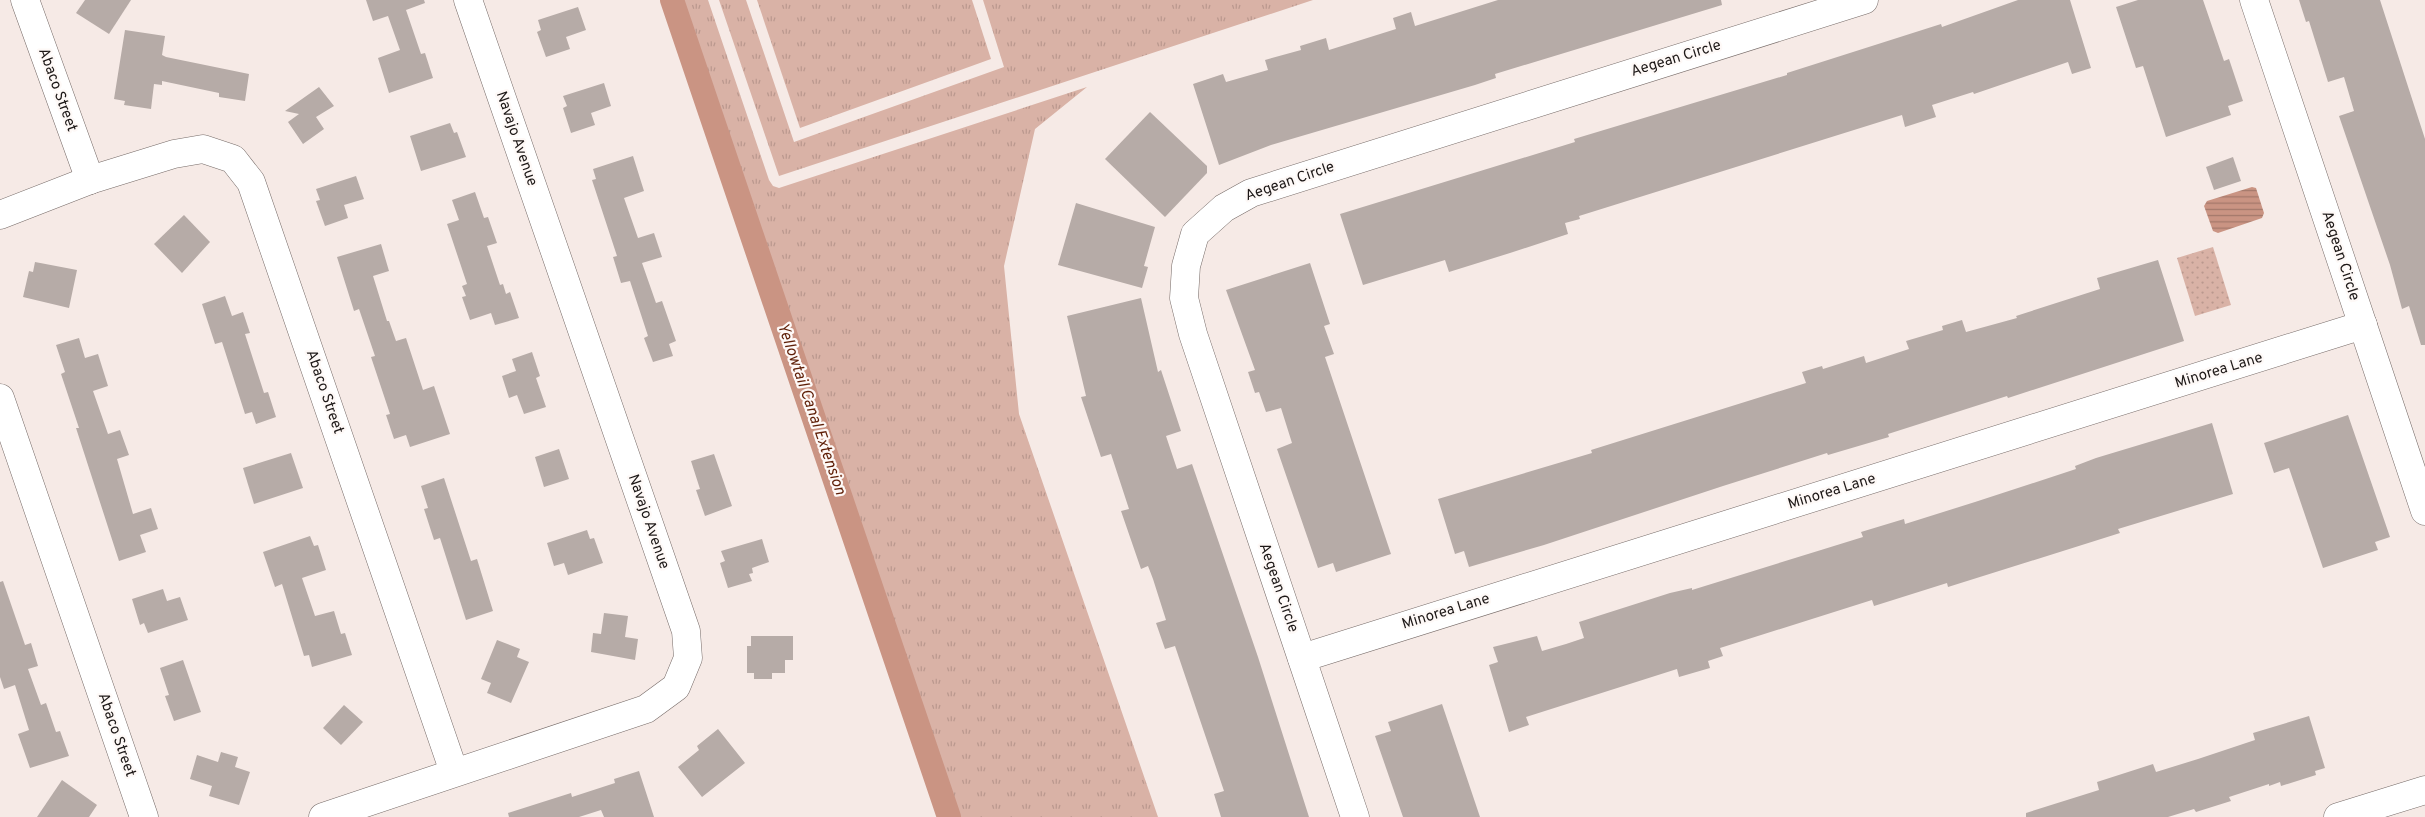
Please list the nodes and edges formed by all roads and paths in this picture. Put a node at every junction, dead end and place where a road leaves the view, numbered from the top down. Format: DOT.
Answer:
graph roads {
  1 [pos="25,0"];
  2 [pos="468,0"];
  3 [pos="1864,0"];
  4 [pos="2254,0"];
  5 [pos="90,180"];
  6 [pos="0,215"];
  7 [pos="2363,326"];
  8 [pos="0,398"];
  9 [pos="2415,450"];
  10 [pos="2424,503"];
  11 [pos="1302,658"];
  12 [pos="454,772"];
  13 [pos="2425,790"];
  14 [pos="144,817"];
  15 [pos="323,817"];
  16 [pos="1355,817"];
  17 [pos="2338,817"];
  1 -- 5 [label="street, Abaco Street"];
  2 -- 12 [label="street, Navajo Avenue"];
  3 -- 11 [label="street, Aegean Circle"];
  4 -- 7 [label="street, Aegean Circle"];
  5 -- 6 [label="street, Abaco Street"];
  5 -- 12 [label="street, Abaco Street"];
  7 -- 9 [label="street, Aegean Circle"];
  7 -- 11 [label="street, Minorea Lane"];
  8 -- 14 [label="street, Abaco Street"];
  9 -- 10 [label="street, Aegean Circle"];
  11 -- 16 [label="street, Aegean Circle"];
  12 -- 15 [label="street, Navajo Avenue"];
  13 -- 17 [label="street"];
}
